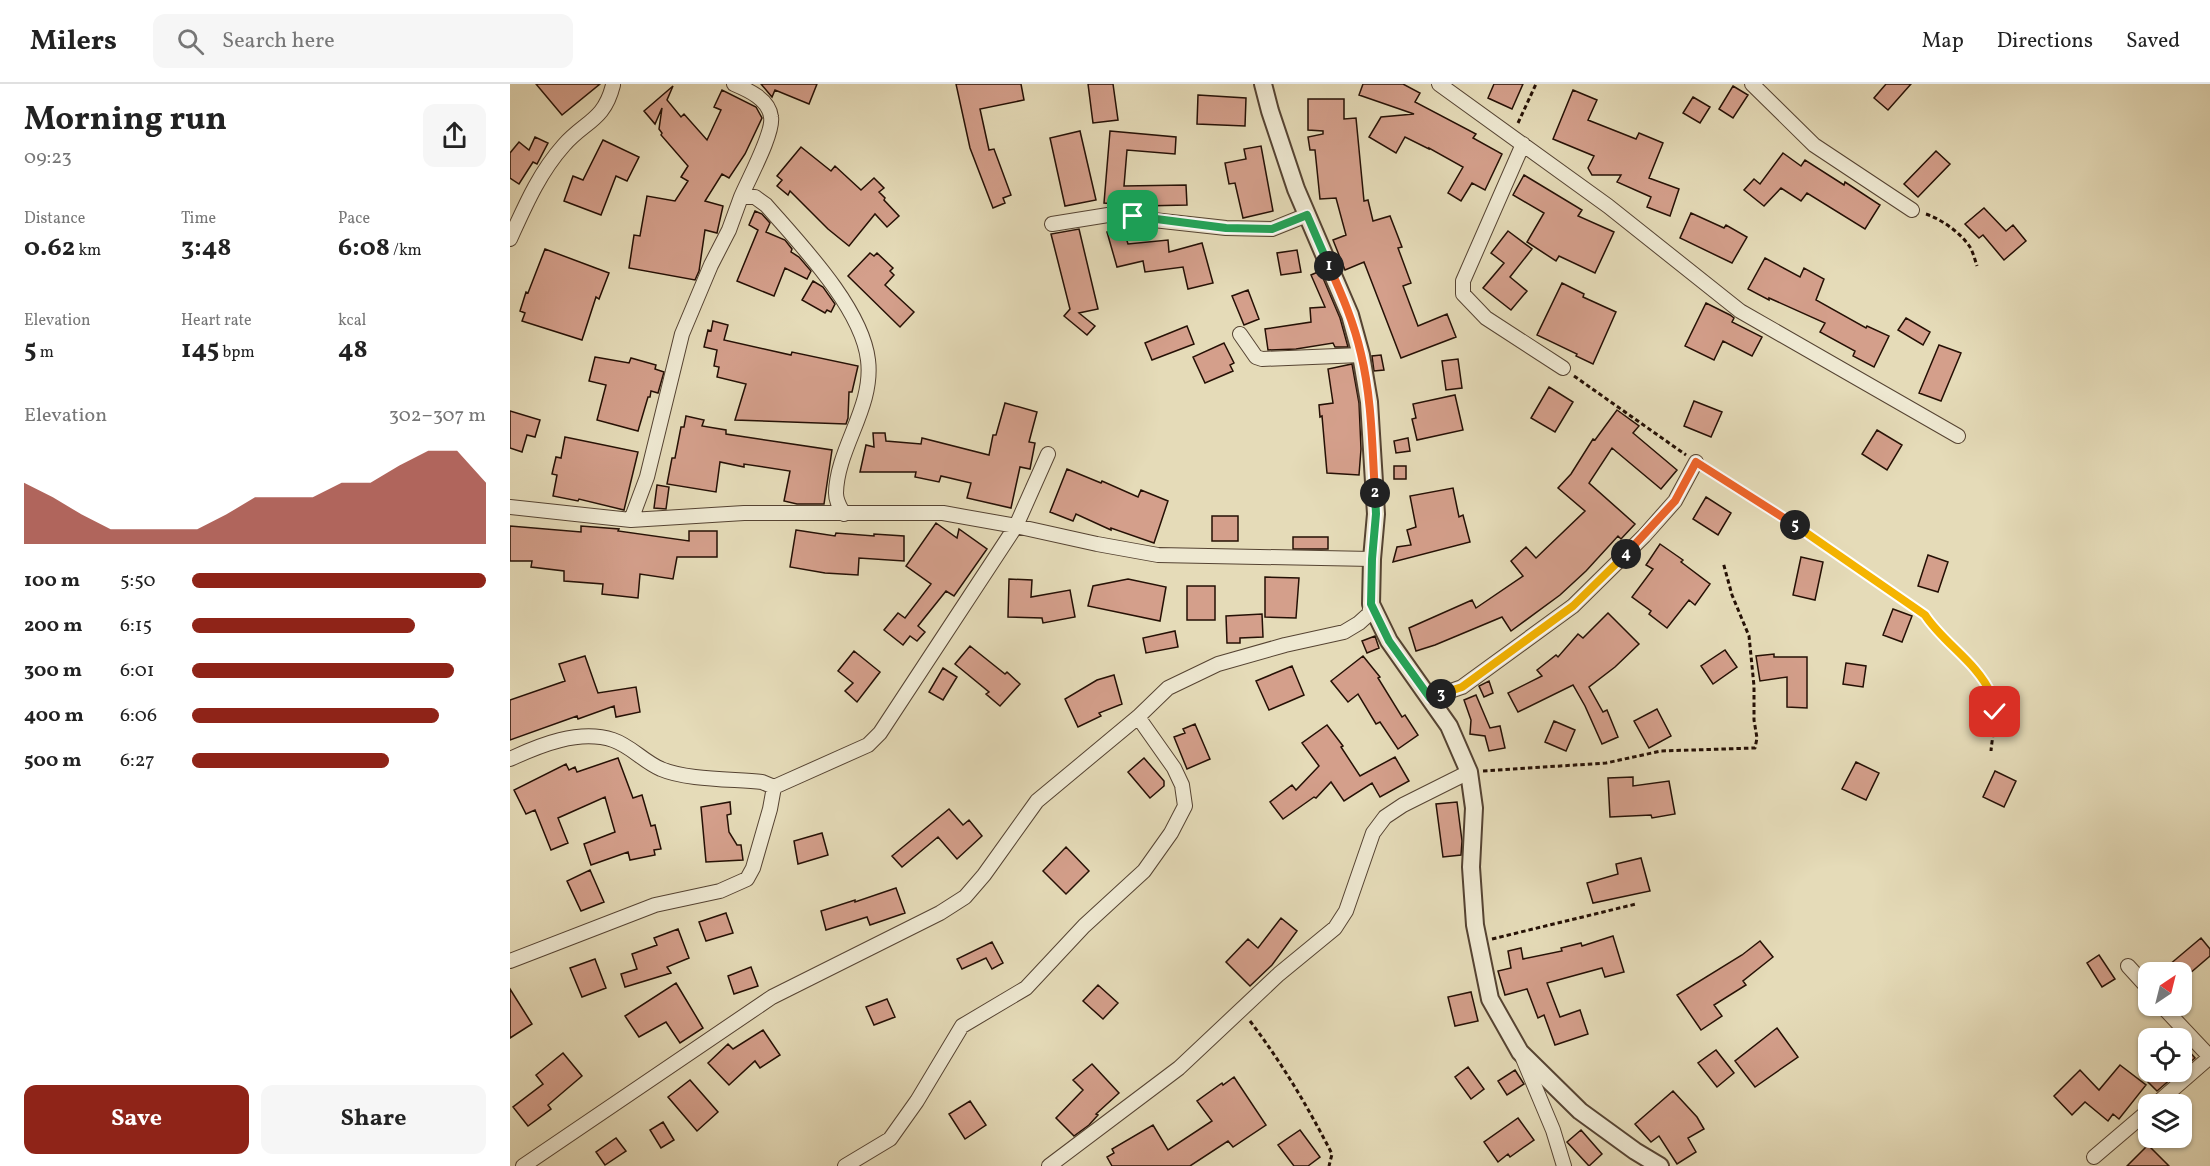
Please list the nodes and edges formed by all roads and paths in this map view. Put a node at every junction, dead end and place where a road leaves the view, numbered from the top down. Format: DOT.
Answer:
graph roads {
  1 [pos="616,84"];
  2 [pos="734,84"];
  3 [pos="1263,84"];
  4 [pos="1439,84"];
  5 [pos="1536,84"];
  6 [pos="1752,84"];
  7 [pos="1517,140"];
  8 [pos="741,196"];
  9 [pos="1912,210"];
  10 [pos="1307,215"];
  11 [pos="1052,224"];
  12 [pos="510,239"];
  13 [pos="1977,266"];
  14 [pos="1240,334"];
  15 [pos="1362,355"];
  16 [pos="1563,368"];
  17 [pos="1958,436"];
  18 [pos="1048,454"];
  19 [pos="1696,462"];
  20 [pos="510,507"];
  21 [pos="844,514"];
  22 [pos="631,520"];
  23 [pos="1016,526"];
  24 [pos="1372,559"];
  25 [pos="1723,562"];
  26 [pos="1371,604"];
  27 [pos="1430,698"];
  28 [pos="1138,717"];
  29 [pos="1991,751"];
  30 [pos="510,759"];
  31 [pos="1469,772"];
  32 [pos="774,787"];
  33 [pos="1636,904"];
  34 [pos="1479,942"];
  35 [pos="510,961"];
  36 [pos="2128,966"];
  37 [pos="2138,977"];
  38 [pos="1242,1011"];
  39 [pos="2171,1016"];
  40 [pos="1520,1052"];
  41 [pos="2210,1057"];
  42 [pos="2167,1094"];
  43 [pos="2138,1120"];
  44 [pos="2094,1157"];
  45 [pos="523,1166"];
  46 [pos="845,1166"];
  47 [pos="1048,1166"];
  48 [pos="1329,1166"];
  49 [pos="1563,1166"];
  50 [pos="1660,1166"];
  1 -- 12 [label="street"];
  2 -- 8 [label="street"];
  3 -- 10 [label="street"];
  4 -- 7 [label="street"];
  5 -- 7 [label="path"];
  6 -- 9 [label="street"];
  7 -- 16 [label="street"];
  7 -- 17 [label="street"];
  8 -- 21 [label="street"];
  8 -- 22 [label="street"];
  9 -- 13 [label="path"];
  10 -- 11 [label="street"];
  10 -- 15 [label="street"];
  14 -- 15 [label="street"];
  15 -- 24 [label="street"];
  16 -- 19 [label="path"];
  18 -- 23 [label="street"];
  19 -- 27 [label="street"];
  19 -- 29 [label="path"];
  20 -- 22 [label="street"];
  21 -- 22 [label="street"];
  21 -- 23 [label="street"];
  23 -- 24 [label="street"];
  23 -- 32 [label="street"];
  24 -- 26 [label="street"];
  25 -- 31 [label="path"];
  26 -- 27 [label="street"];
  26 -- 28 [label="street"];
  27 -- 31 [label="street"];
  28 -- 45 [label="street"];
  28 -- 46 [label="street"];
  30 -- 32 [label="street"];
  31 -- 34 [label="street"];
  31 -- 38 [label="street"];
  32 -- 35 [label="street"];
  33 -- 34 [label="path"];
  34 -- 40 [label="street"];
  36 -- 37 [label="street"];
  38 -- 47 [label="street"];
  38 -- 48 [label="path"];
  39 -- 41 [label="street"];
  40 -- 49 [label="street"];
  40 -- 50 [label="street"];
  41 -- 42 [label="street"];
  43 -- 44 [label="street"];
}
